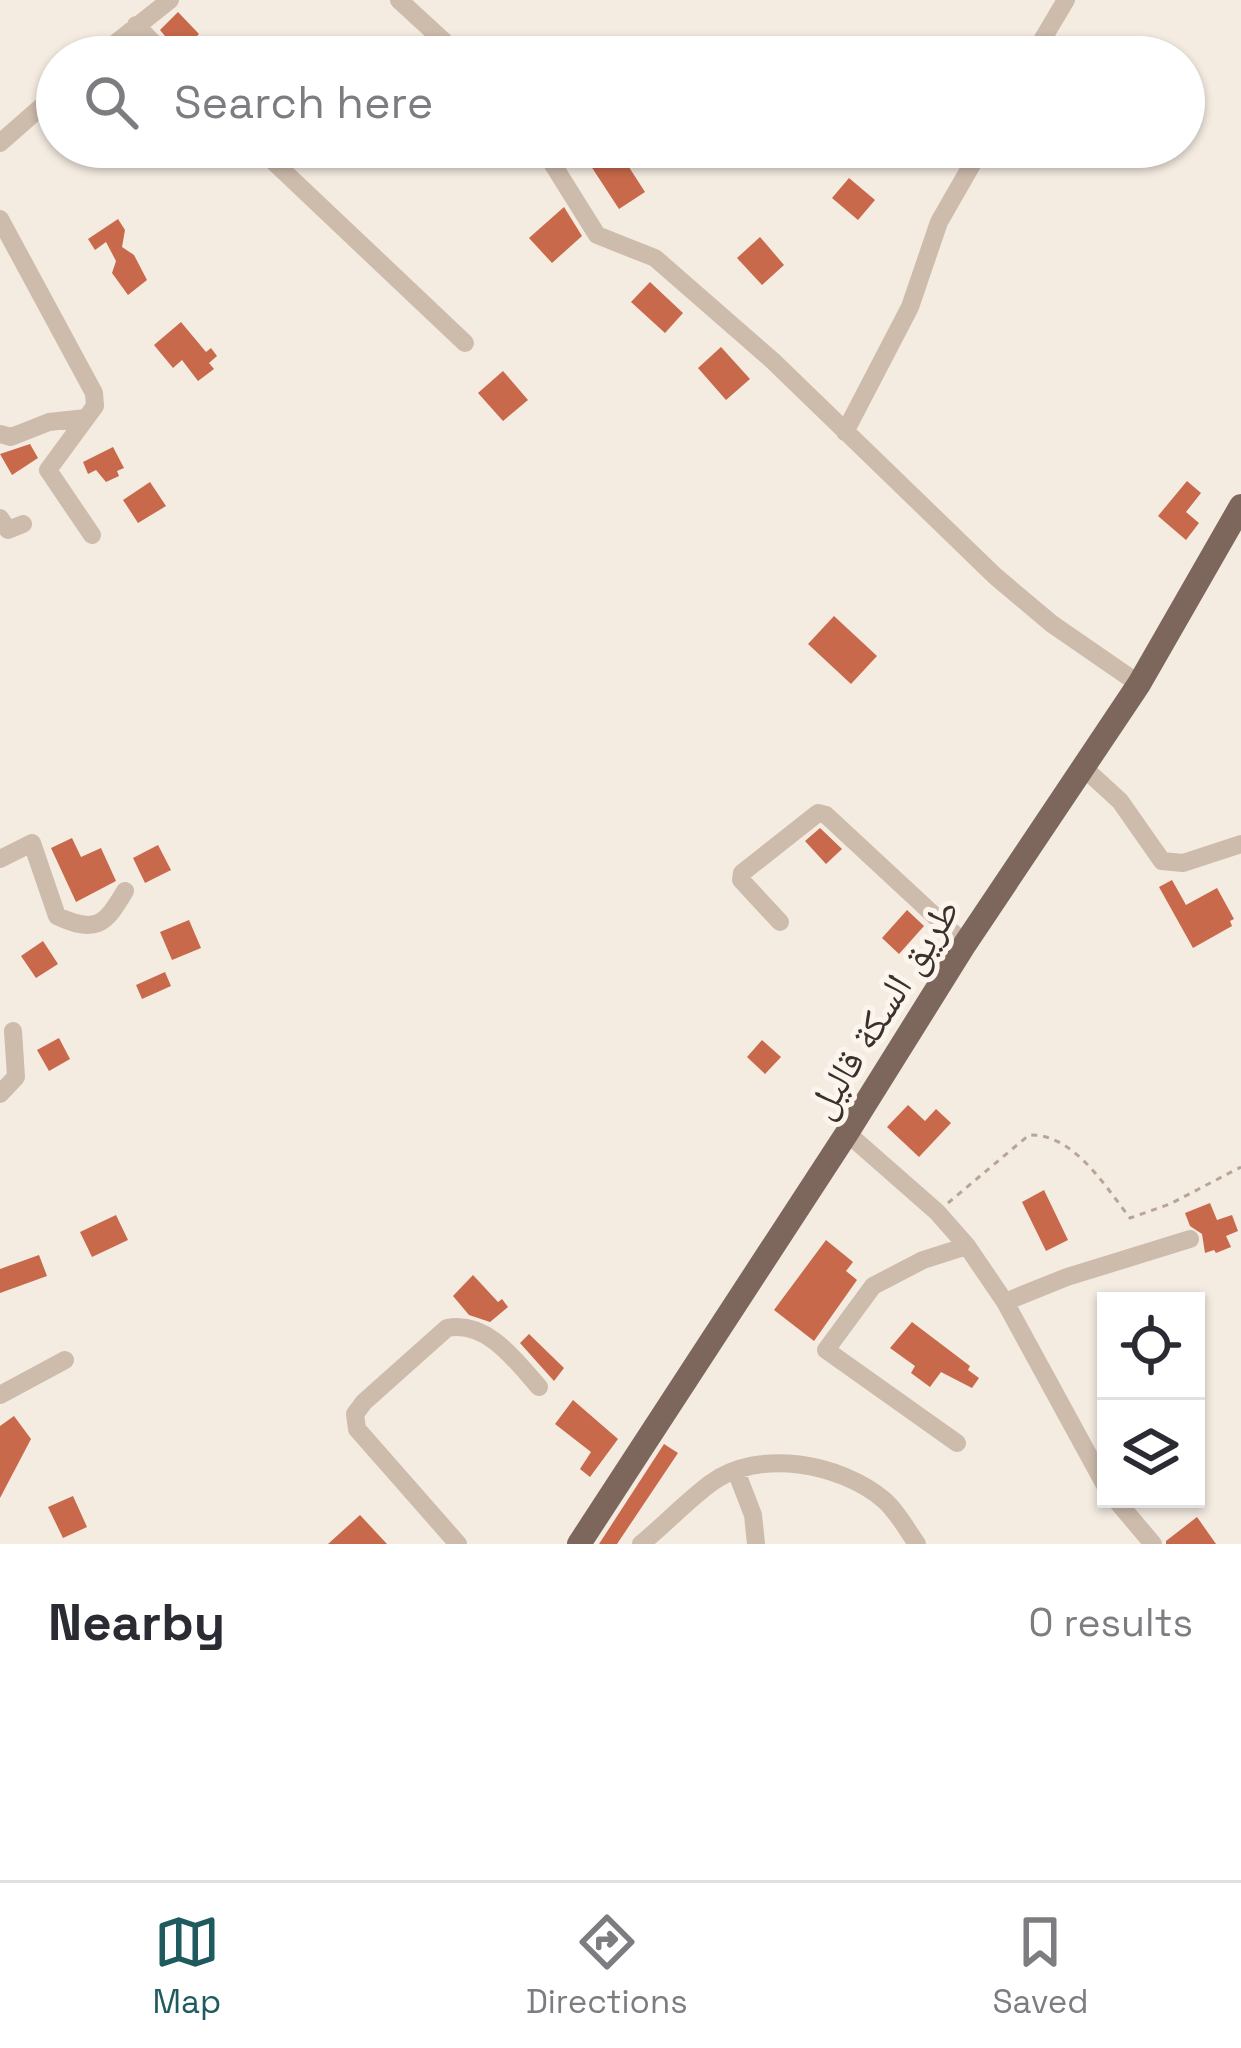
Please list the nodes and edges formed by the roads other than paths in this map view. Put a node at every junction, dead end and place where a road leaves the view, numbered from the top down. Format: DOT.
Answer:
graph roads {
  1 [pos="170,0"];
  2 [pos="399,0"];
  3 [pos="1066,0"];
  4 [pos="136,25"];
  5 [pos="123,36"];
  6 [pos="147,36"];
  7 [pos="438,36"];
  8 [pos="1045,36"];
  9 [pos="36,111"];
  10 [pos="0,142"];
  11 [pos="280,168"];
  12 [pos="555,168"];
  13 [pos="970,168"];
  14 [pos="0,219"];
  15 [pos="465,344"];
  16 [pos="86,418"];
  17 [pos="845,432"];
  18 [pos="0,434"];
  19 [pos="1241,506"];
  20 [pos="0,518"];
  21 [pos="23,524"];
  22 [pos="92,535"];
  23 [pos="1139,684"];
  24 [pos="1084,768"];
  25 [pos="1241,844"];
  26 [pos="0,859"];
  27 [pos="125,891"];
  28 [pos="780,922"];
  29 [pos="965,944"];
  30 [pos="13,1031"];
  31 [pos="0,1094"];
  32 [pos="847,1133"];
  33 [pos="1190,1239"];
  34 [pos="967,1246"];
  35 [pos="1005,1302"];
  36 [pos="65,1360"];
  37 [pos="539,1387"];
  38 [pos="0,1395"];
  39 [pos="957,1442"];
  40 [pos="736,1471"];
  41 [pos="1097,1471"];
  42 [pos="1123,1508"];
  43 [pos="458,1544"];
  44 [pos="579,1544"];
  45 [pos="641,1544"];
  46 [pos="756,1544"];
  47 [pos="917,1544"];
  48 [pos="1153,1544"];
  1 -- 4 [label="street"];
  2 -- 7 [label="street"];
  3 -- 8 [label="street"];
  4 -- 5 [label="street"];
  4 -- 6 [label="street"];
  9 -- 10 [label="street"];
  11 -- 15 [label="street"];
  12 -- 17 [label="street"];
  13 -- 17 [label="street"];
  14 -- 16 [label="street"];
  16 -- 18 [label="street"];
  16 -- 22 [label="street"];
  17 -- 23 [label="street"];
  19 -- 23 [label="main road, طريق السكة قاليل"];
  20 -- 21 [label="street"];
  23 -- 24 [label="main road, طريق السكة قاليل"];
  24 -- 25 [label="street"];
  24 -- 29 [label="main road, طريق السكة قاليل"];
  26 -- 27 [label="street"];
  28 -- 29 [label="street"];
  29 -- 32 [label="main road, طريق السكة قاليل"];
  30 -- 31 [label="street"];
  32 -- 34 [label="street"];
  32 -- 44 [label="main road, طريق السكة قاليل"];
  33 -- 35 [label="street"];
  34 -- 35 [label="street"];
  34 -- 39 [label="street"];
  35 -- 41 [label="street"];
  36 -- 38 [label="street"];
  37 -- 43 [label="street"];
  40 -- 45 [label="street"];
  40 -- 46 [label="street"];
  40 -- 47 [label="street"];
  42 -- 48 [label="street"];
}
